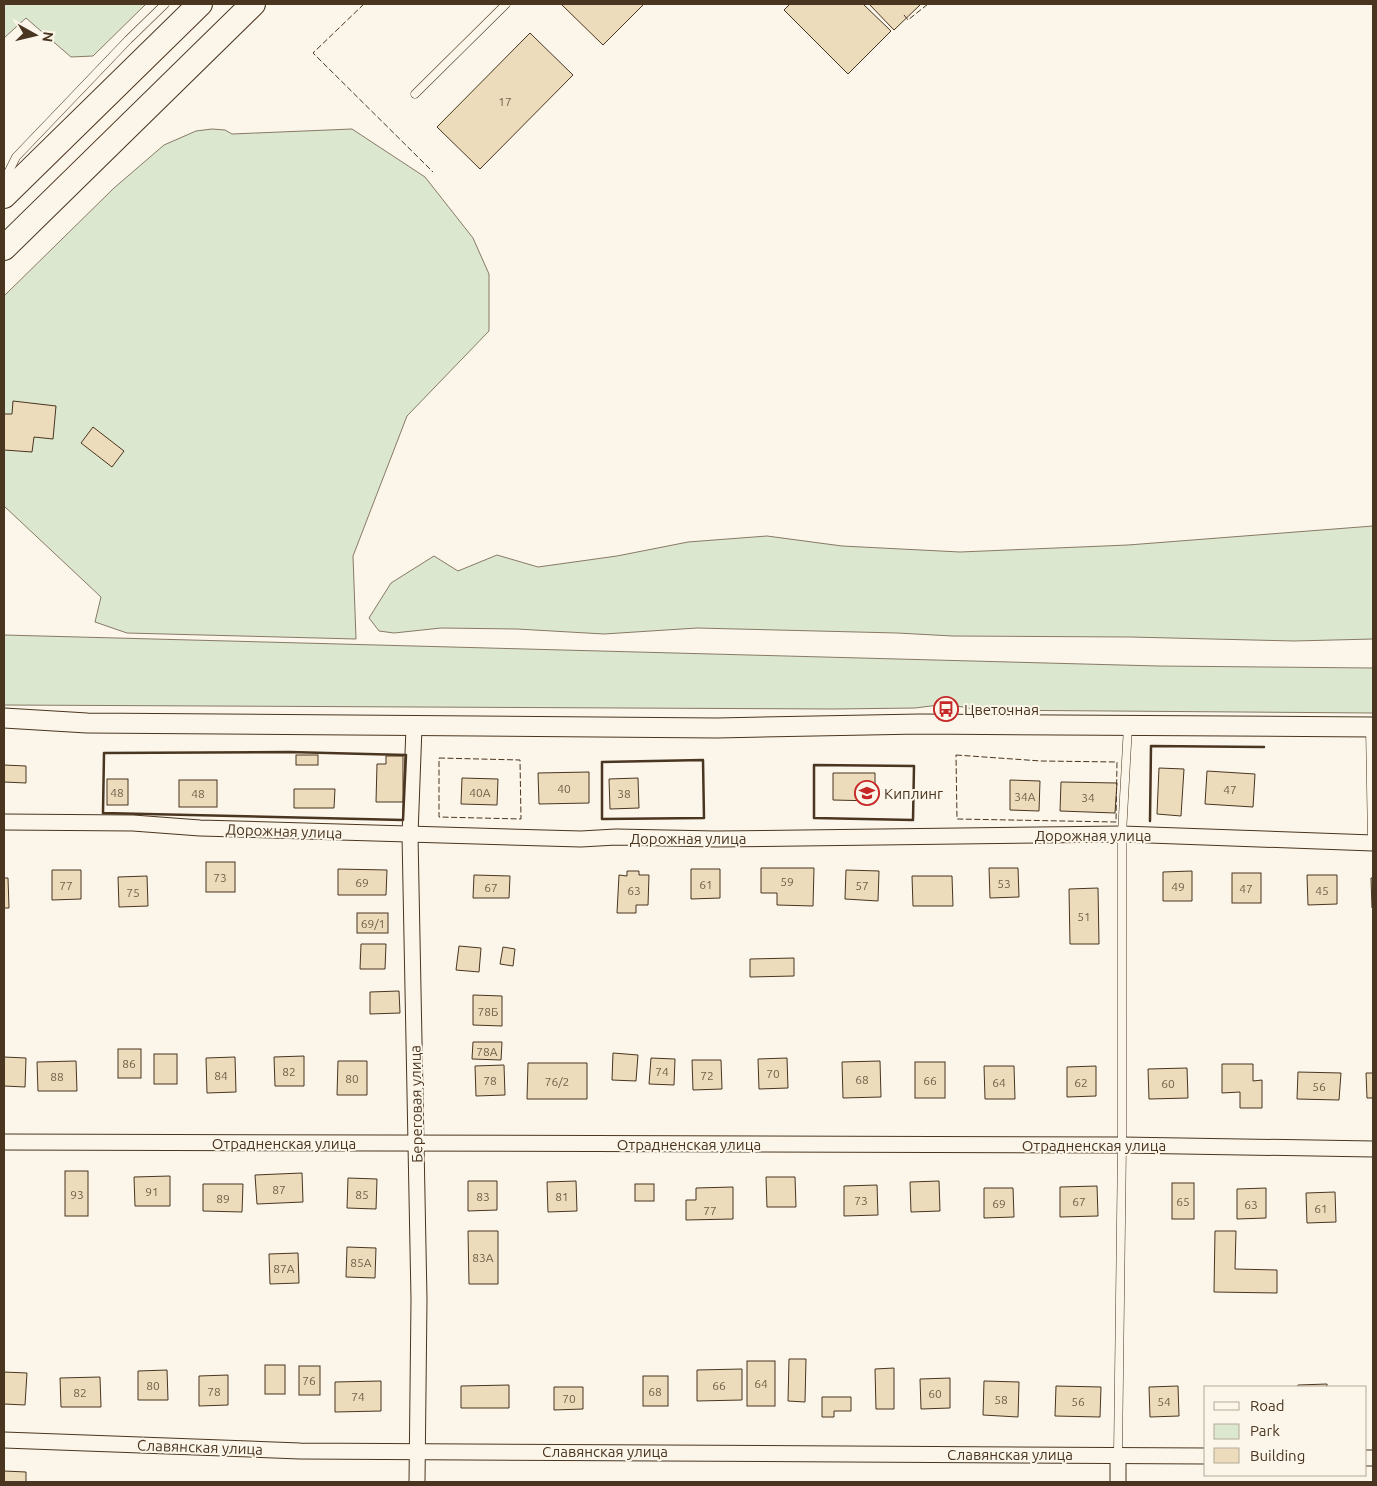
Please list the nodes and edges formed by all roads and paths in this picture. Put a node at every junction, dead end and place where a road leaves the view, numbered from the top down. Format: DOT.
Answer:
graph roads {
  1 [pos="165,4"];
  2 [pos="200,4"];
  3 [pos="253,4"];
  4 [pos="506,4"];
  5 [pos="415,94"];
  6 [pos="4,181"];
  7 [pos="4,196"];
  8 [pos="4,248"];
  9 [pos="4,718"];
  10 [pos="414,726"];
  11 [pos="1128,726"];
  12 [pos="1372,727"];
  13 [pos="4,822"];
  14 [pos="1122,834"];
  15 [pos="410,835"];
  16 [pos="1373,843"];
  17 [pos="4,1142"];
  18 [pos="416,1143"];
  19 [pos="1122,1145"];
  20 [pos="1373,1149"];
  21 [pos="4,1440"];
  22 [pos="417,1450"];
  23 [pos="1118,1454"];
  24 [pos="1204,1456"];
  25 [pos="417,1482"];
  26 [pos="1118,1482"];
  1 -- 6 [label="lane"];
  2 -- 7 [label="highway"];
  3 -- 8 [label="highway"];
  4 -- 5 [label="lane"];
  9 -- 10 [label="street"];
  10 -- 11 [label="street"];
  10 -- 15 [label="street, Береговая улица"];
  11 -- 12 [label="street"];
  11 -- 14 [label="lane"];
  12 -- 16 [label="lane"];
  13 -- 15 [label="street, Дорожная улица"];
  14 -- 15 [label="street, Дорожная улица"];
  14 -- 16 [label="street, Дорожная улица"];
  14 -- 19 [label="lane"];
  15 -- 18 [label="street, Береговая улица"];
  17 -- 18 [label="street, Отрадненская улица"];
  18 -- 19 [label="street, Отрадненская улица"];
  18 -- 22 [label="street, Береговая улица"];
  19 -- 20 [label="street, Отрадненская улица"];
  19 -- 23 [label="lane"];
  21 -- 22 [label="street, Славянская улица"];
  22 -- 23 [label="street, Славянская улица"];
  22 -- 25 [label="street, Береговая улица"];
  23 -- 24 [label="street, Славянская улица"];
  23 -- 26 [label="street"];
}
